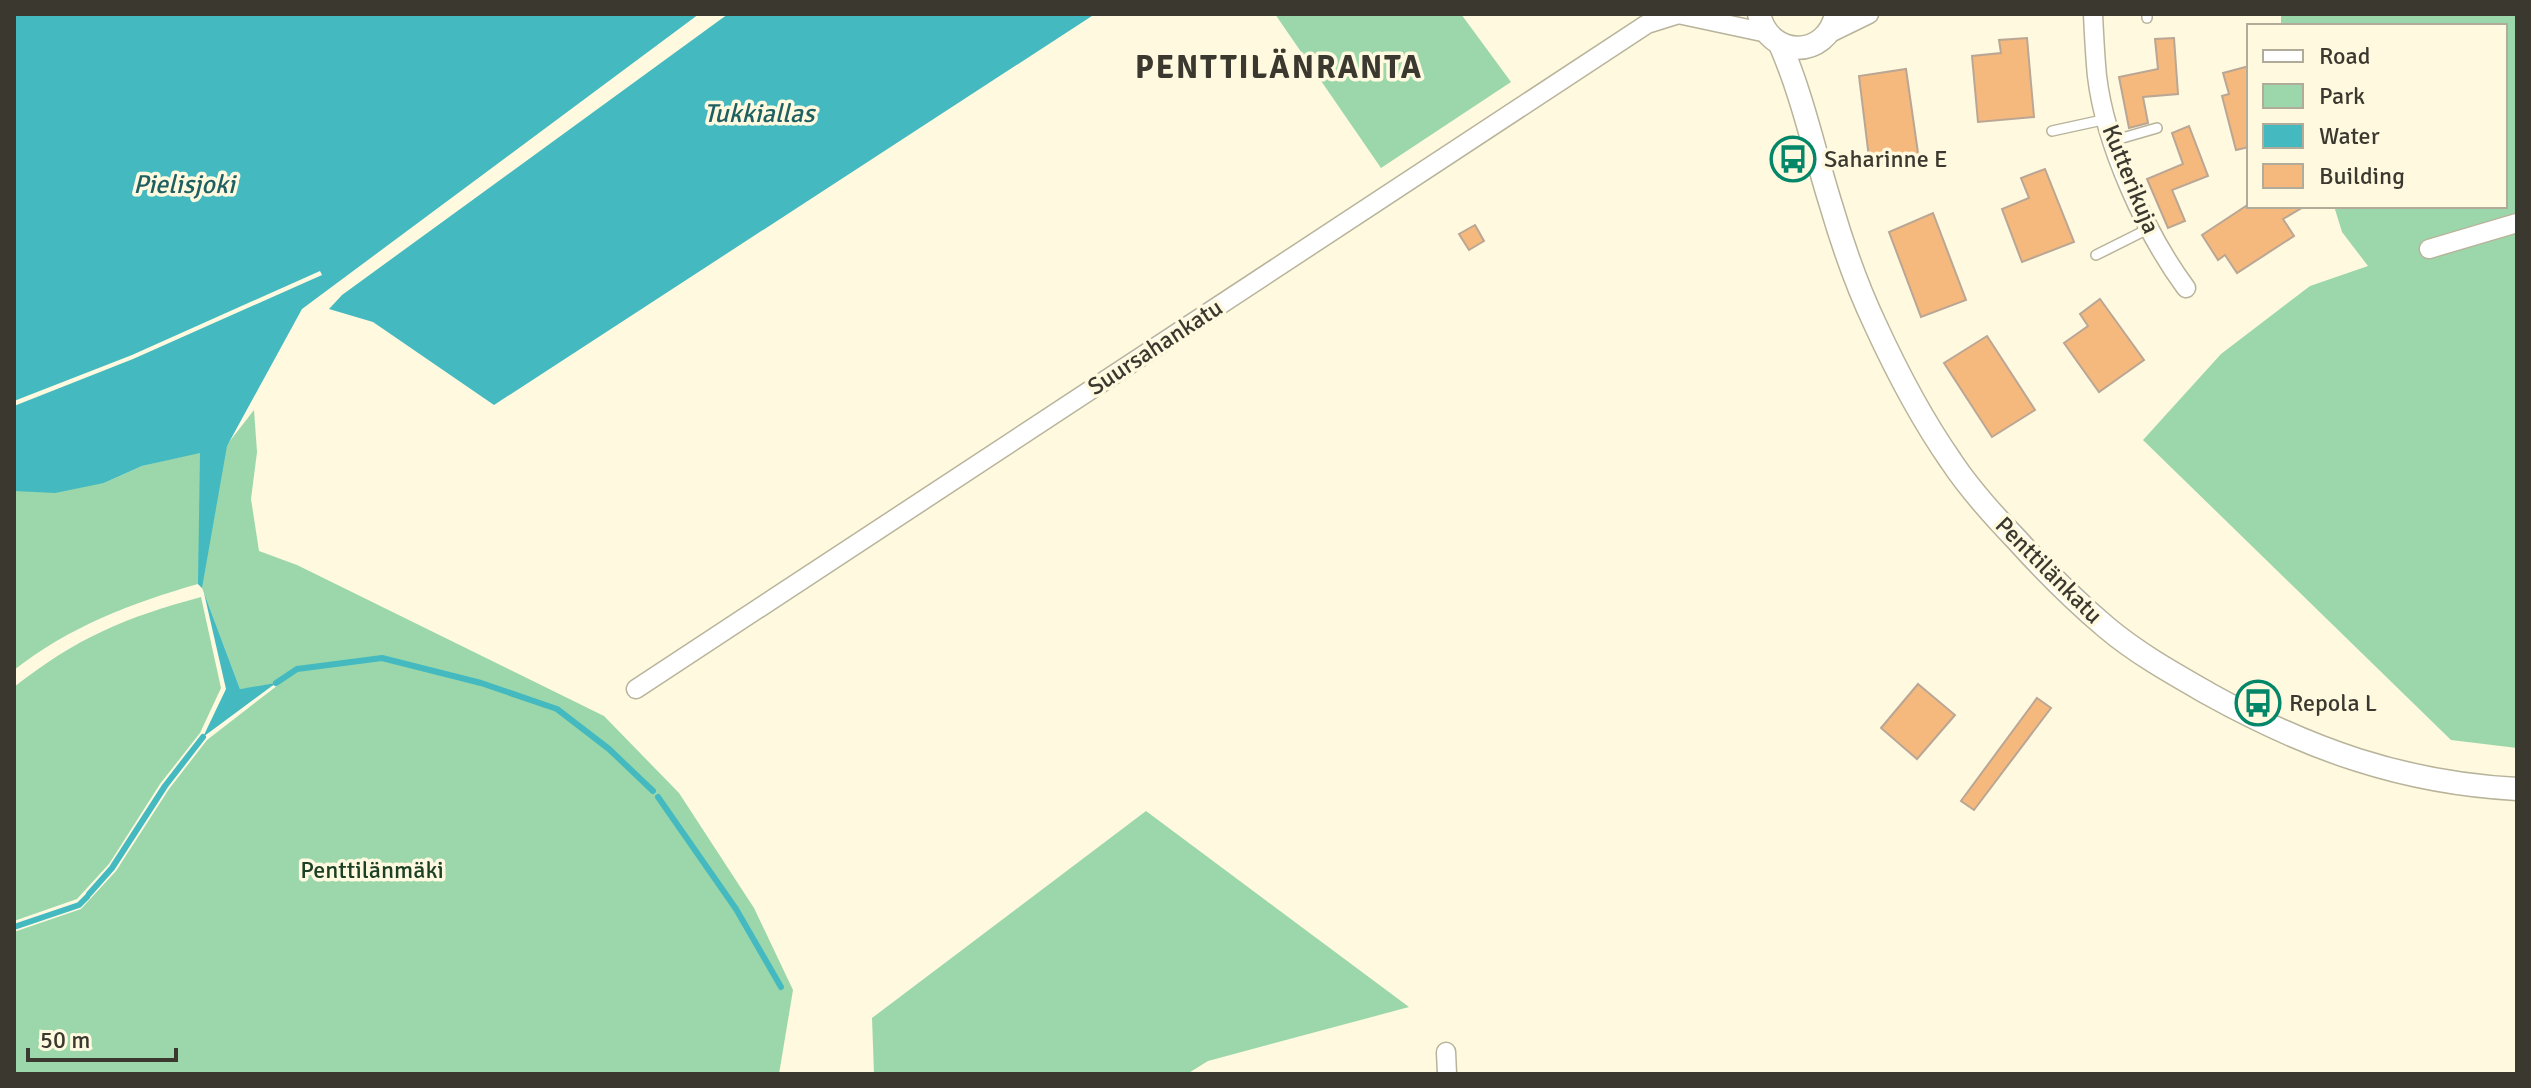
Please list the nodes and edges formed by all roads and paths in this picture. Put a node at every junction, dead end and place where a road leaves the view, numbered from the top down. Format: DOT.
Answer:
graph roads {
  1 [pos="1678,14"];
  2 [pos="1869,14"];
  3 [pos="2093,14"];
  4 [pos="1769,30"];
  5 [pos="1826,31"];
  6 [pos="1805,109"];
  7 [pos="2107,119"];
  8 [pos="2157,128"];
  9 [pos="2052,131"];
  10 [pos="2112,141"];
  11 [pos="2517,223"];
  12 [pos="2150,228"];
  13 [pos="2429,249"];
  14 [pos="2096,255"];
  15 [pos="2186,288"];
  16 [pos="636,689"];
  17 [pos="2517,789"];
  18 [pos="1446,1052"];
  19 [pos="1447,1074"];
  1 -- 4 [label="street, Suursahankatu"];
  1 -- 16 [label="street, Suursahankatu"];
  2 -- 5 [label="street"];
  3 -- 7 [label="street, Kutterikuja"];
  4 -- 5 [label="street"];
  4 -- 6 [label="street, Penttilänkatu"];
  5 -- 6 [label="street"];
  6 -- 17 [label="street, Penttilänkatu"];
  7 -- 9 [label="lane"];
  7 -- 10 [label="street, Kutterikuja"];
  8 -- 10 [label="lane"];
  10 -- 12 [label="street, Kutterikuja"];
  11 -- 13 [label="street"];
  12 -- 14 [label="lane"];
  12 -- 15 [label="street, Kutterikuja"];
  18 -- 19 [label="street"];
}
